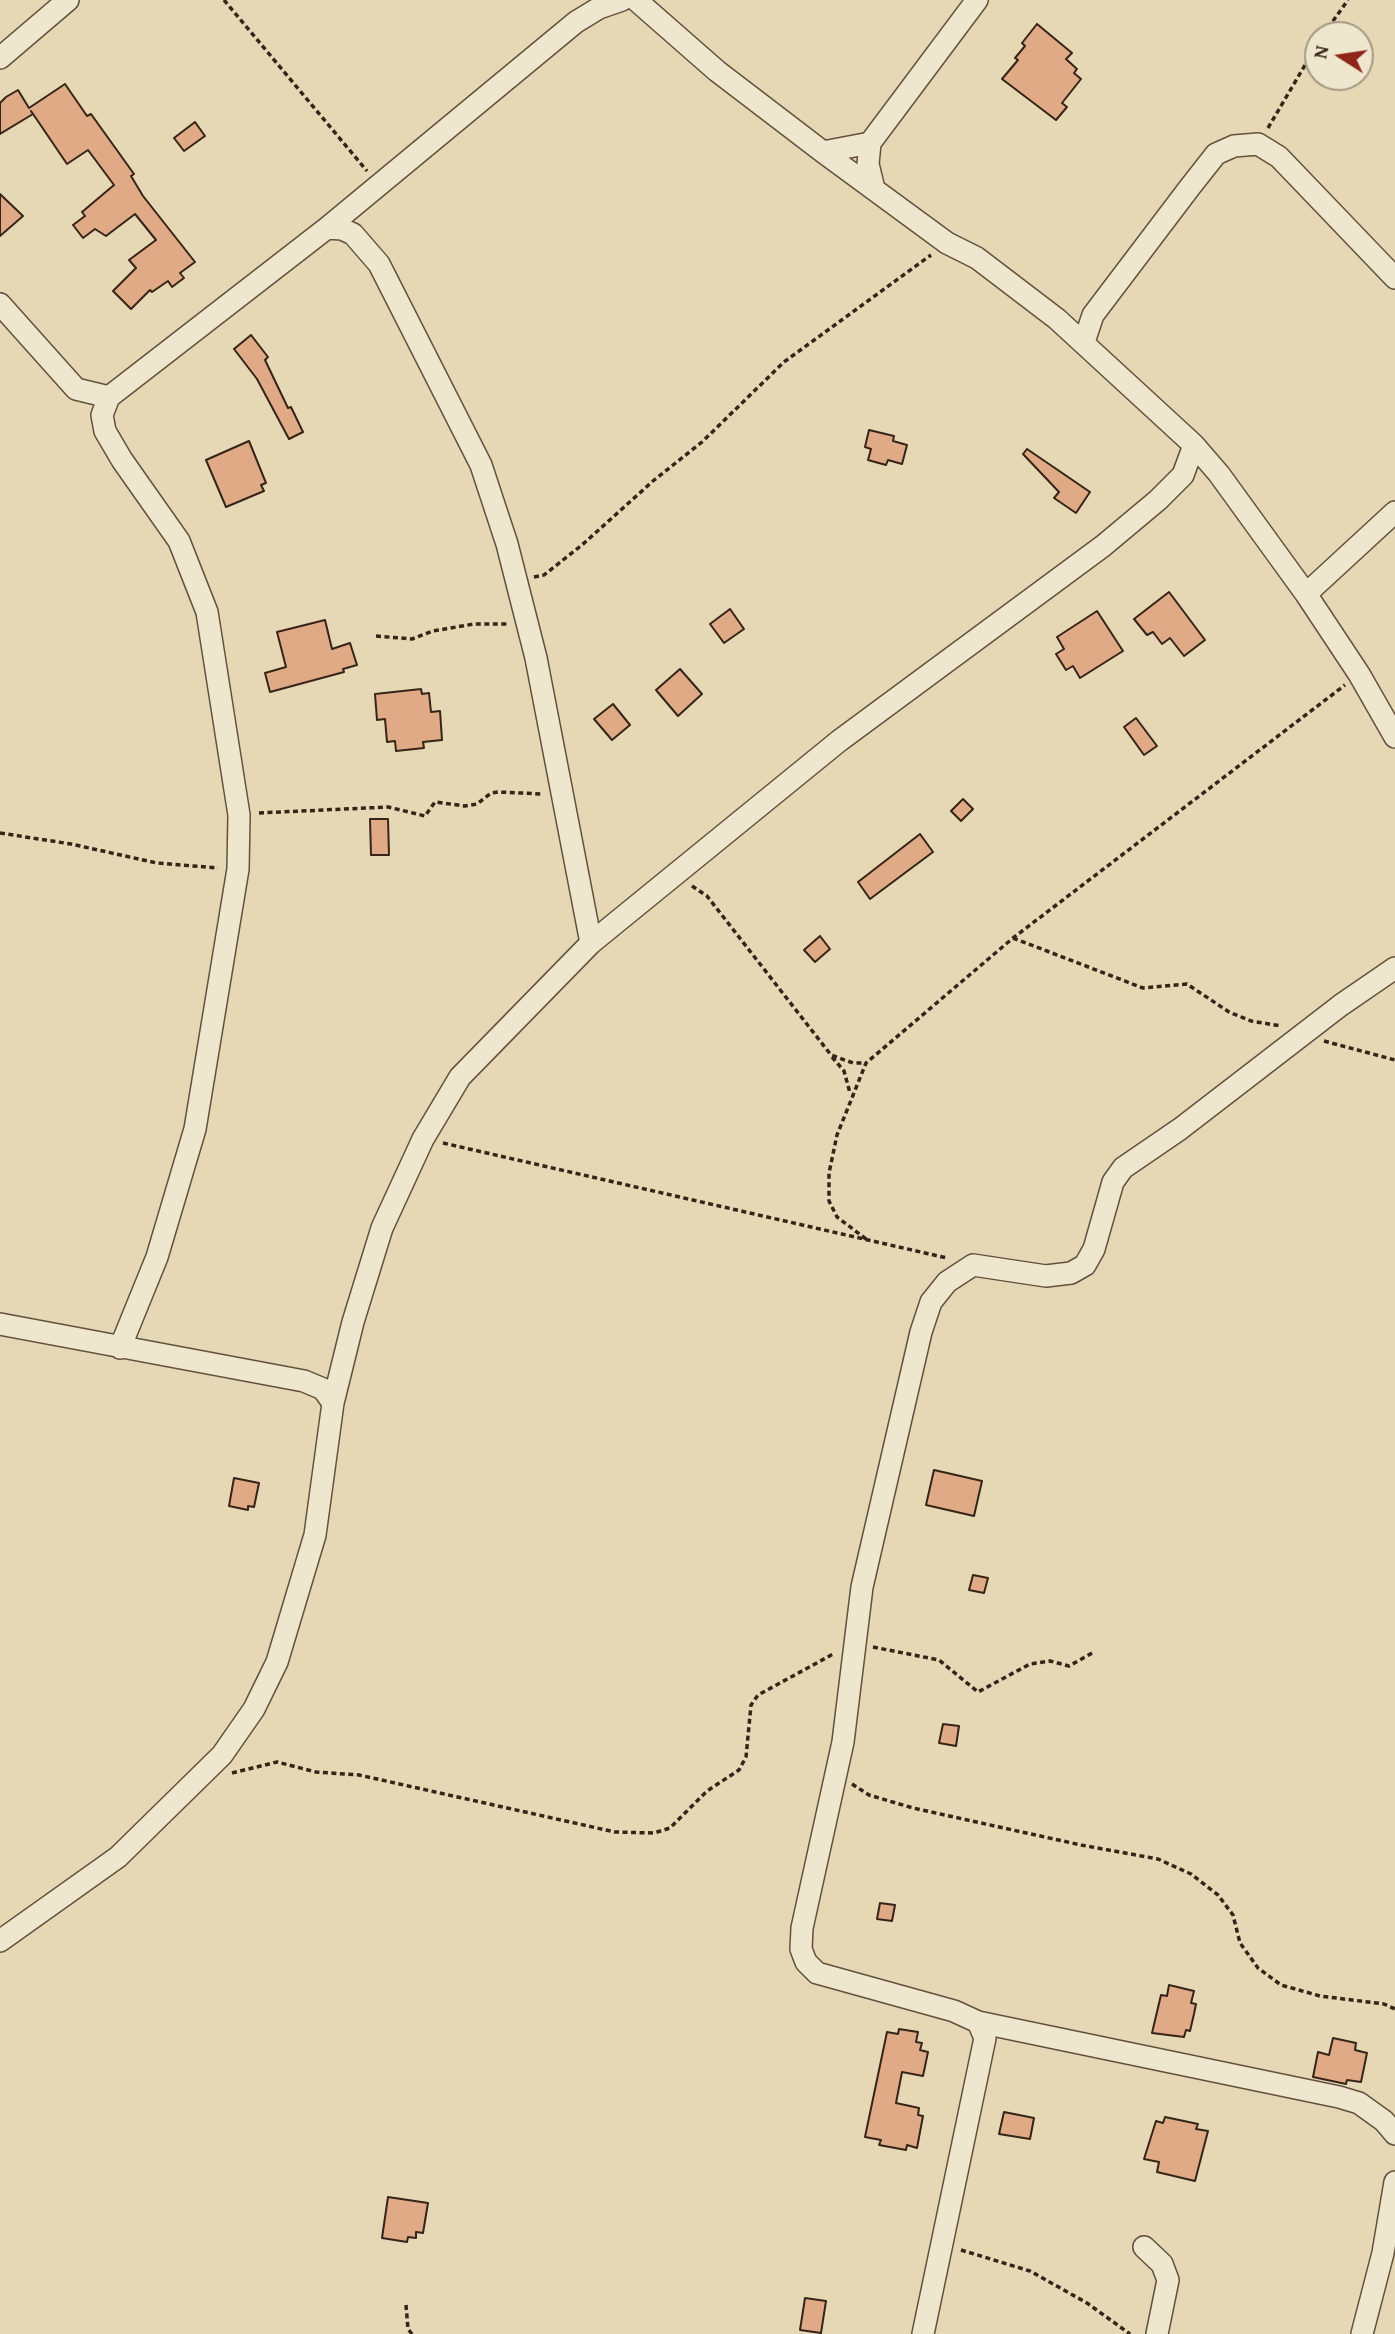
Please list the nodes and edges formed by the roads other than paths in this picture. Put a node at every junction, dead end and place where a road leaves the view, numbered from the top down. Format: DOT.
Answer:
graph roads {
  1 [pos="68,0"];
  2 [pos="622,0"];
  3 [pos="636,0"];
  4 [pos="977,0"];
  5 [pos="0,58"];
  6 [pos="870,142"];
  7 [pos="823,152"];
  8 [pos="874,189"];
  9 [pos="358,200"];
  10 [pos="327,228"];
  11 [pos="353,234"];
  12 [pos="1395,278"];
  13 [pos="0,304"];
  14 [pos="1093,315"];
  15 [pos="1057,319"];
  16 [pos="1084,342"];
  17 [pos="109,397"];
  18 [pos="1194,445"];
  19 [pos="1219,474"];
  20 [pos="1183,475"];
  21 [pos="1395,512"];
  22 [pos="1306,594"];
  23 [pos="1395,737"];
  24 [pos="591,943"];
  25 [pos="1395,968"];
  26 [pos="0,1324"];
  27 [pos="120,1348"];
  28 [pos="334,1403"];
  29 [pos="0,1941"];
  30 [pos="978,2022"];
  31 [pos="1395,2134"];
  32 [pos="1395,2182"];
  33 [pos="1143,2247"];
  34 [pos="923,2334"];
  35 [pos="1157,2334"];
  36 [pos="1362,2334"];
  1 -- 5 [label="street"];
  2 -- 9 [label="street"];
  3 -- 7 [label="street"];
  4 -- 6 [label="street"];
  6 -- 7 [label="street"];
  6 -- 8 [label="street"];
  7 -- 8 [label="street"];
  8 -- 15 [label="street"];
  9 -- 10 [label="street"];
  9 -- 11 [label="street"];
  10 -- 11 [label="street"];
  10 -- 17 [label="street"];
  11 -- 24 [label="street"];
  12 -- 14 [label="street"];
  13 -- 17 [label="street"];
  14 -- 15 [label="street"];
  14 -- 16 [label="street"];
  15 -- 16 [label="street"];
  16 -- 18 [label="street"];
  17 -- 27 [label="street"];
  18 -- 19 [label="street"];
  18 -- 20 [label="street"];
  19 -- 20 [label="street"];
  19 -- 22 [label="street"];
  20 -- 24 [label="street"];
  21 -- 22 [label="street"];
  22 -- 23 [label="street"];
  24 -- 28 [label="street"];
  25 -- 30 [label="street"];
  26 -- 27 [label="street"];
  27 -- 28 [label="street"];
  28 -- 29 [label="street"];
  30 -- 31 [label="street"];
  30 -- 34 [label="street"];
  32 -- 36 [label="street"];
  33 -- 35 [label="street"];
}
